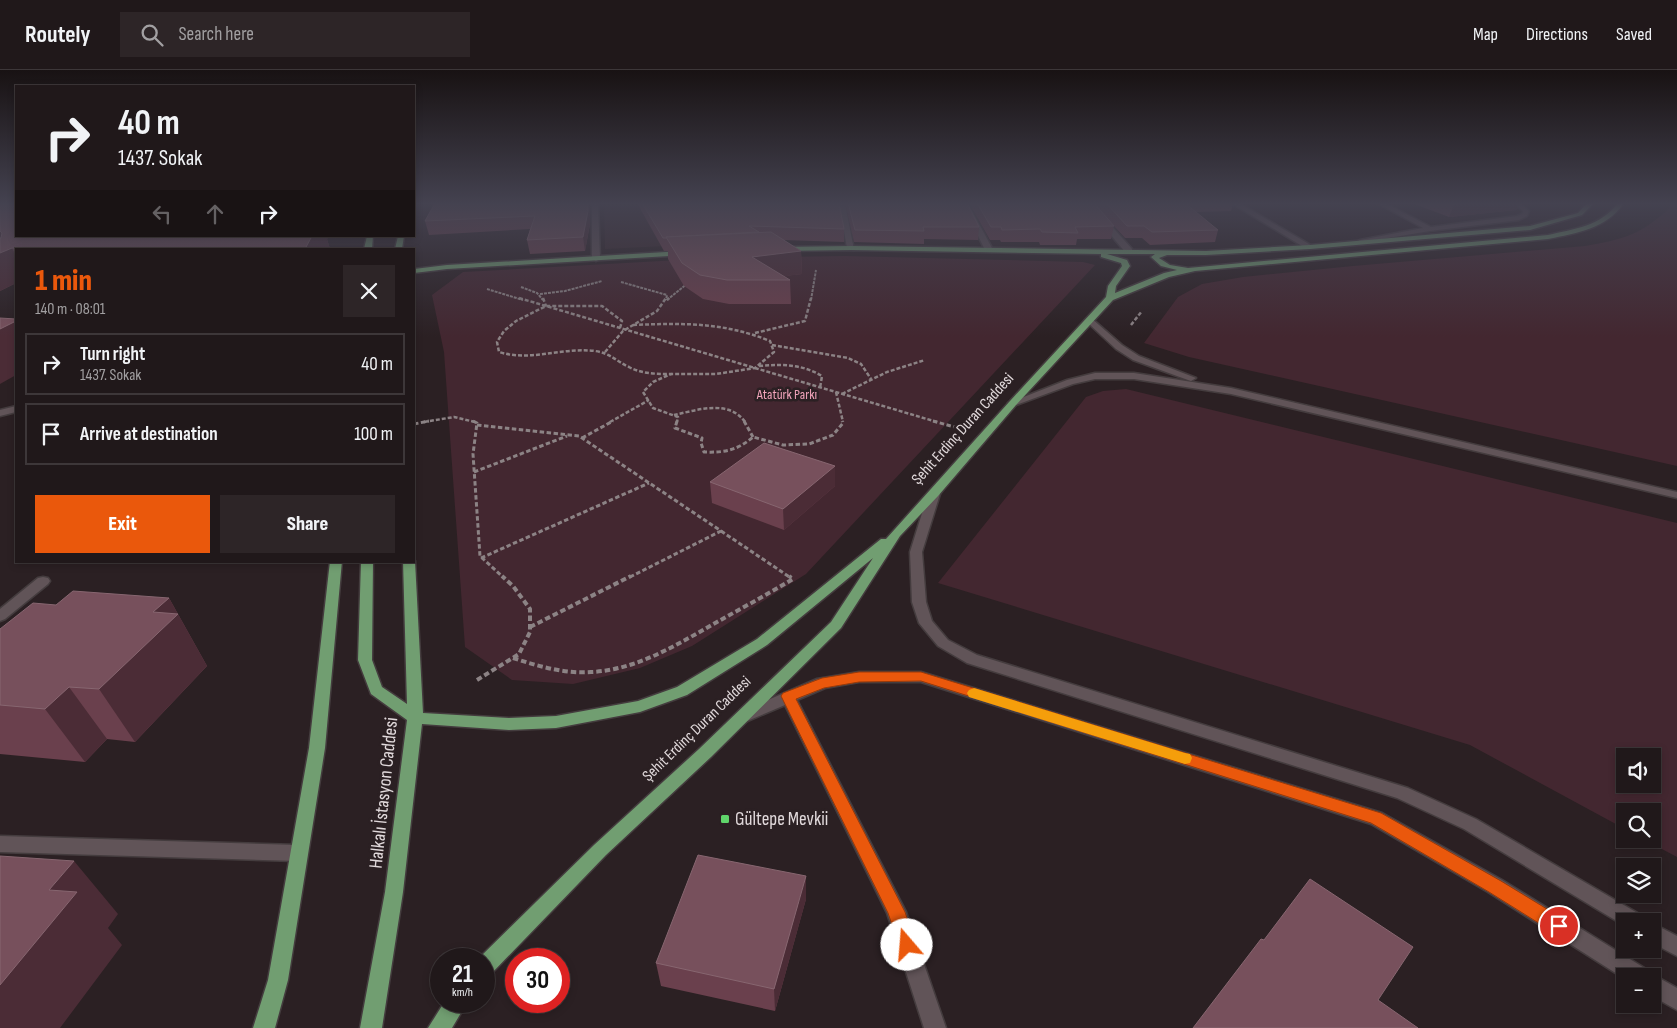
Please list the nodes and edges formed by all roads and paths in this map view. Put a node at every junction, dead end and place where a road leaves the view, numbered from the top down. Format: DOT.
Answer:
graph roads {
  1 [pos="813,247"];
  2 [pos="596,248"];
  3 [pos="800,248"];
  4 [pos="840,248"];
  5 [pos="851,248"];
  6 [pos="1124,248"];
  7 [pos="1298,248"];
  8 [pos="1430,248"];
  9 [pos="776,249"];
  10 [pos="989,250"];
  11 [pos="1091,252"];
  12 [pos="1128,252"];
  13 [pos="1180,252"];
  14 [pos="682,253"];
  15 [pos="691,253"];
  16 [pos="596,259"];
  17 [pos="1195,269"];
  18 [pos="415,271"];
  19 [pos="607,281"];
  20 [pos="616,281"];
  21 [pos="485,288"];
  22 [pos="540,294"];
  23 [pos="1110,298"];
  24 [pos="665,302"];
  25 [pos="546,306"];
  26 [pos="1091,321"];
  27 [pos="634,325"];
  28 [pos="620,328"];
  29 [pos="625,330"];
  30 [pos="754,334"];
  31 [pos="772,345"];
  32 [pos="605,352"];
  33 [pos="925,360"];
  34 [pos="756,367"];
  35 [pos="671,374"];
  36 [pos="871,379"];
  37 [pos="820,388"];
  38 [pos="1231,391"];
  39 [pos="836,392"];
  40 [pos="841,394"];
  41 [pos="649,400"];
  42 [pos="1013,403"];
  43 [pos="15,409"];
  44 [pos="0,413"];
  45 [pos="674,415"];
  46 [pos="415,424"];
  47 [pos="477,425"];
  48 [pos="570,435"];
  49 [pos="985,436"];
  50 [pos="754,437"];
  51 [pos="582,438"];
  52 [pos="474,472"];
  53 [pos="649,483"];
  54 [pos="934,494"];
  55 [pos="1677,495"];
  56 [pos="721,531"];
  57 [pos="895,534"];
  58 [pos="481,558"];
  59 [pos="336,563"];
  60 [pos="367,563"];
  61 [pos="409,563"];
  62 [pos="43,581"];
  63 [pos="0,616"];
  64 [pos="530,627"];
  65 [pos="513,658"];
  66 [pos="477,680"];
  67 [pos="788,696"];
  68 [pos="415,718"];
  69 [pos="738,719"];
  70 [pos="0,844"];
  71 [pos="298,853"];
  72 [pos="1620,913"];
  73 [pos="1661,937"];
  74 [pos="1677,947"];
  75 [pos="495,956"];
  76 [pos="1626,968"];
  77 [pos="1661,990"];
  78 [pos="1677,1000"];
  79 [pos="450,1013"];
  80 [pos="264,1028"];
  81 [pos="370,1028"];
  82 [pos="439,1028"];
  83 [pos="935,1028"];
  1 -- 30 [label="path"];
  2 -- 16 [label="street"];
  3 -- 9 [label="main road"];
  4 -- 5 [label="main road"];
  5 -- 10 [label="main road"];
  6 -- 12 [label="street"];
  7 -- 13 [label="main road"];
  8 -- 17 [label="main road, Şehit Erdinç Duran Caddesi"];
  10 -- 11 [label="main road"];
  11 -- 12 [label="main road"];
  11 -- 23 [label="main road"];
  12 -- 13 [label="main road"];
  13 -- 17 [label="main road"];
  14 -- 15 [label="main road"];
  14 -- 16 [label="main road"];
  14 -- 24 [label="path"];
  16 -- 18 [label="main road"];
  17 -- 23 [label="main road, Şehit Erdinç Duran Caddesi"];
  19 -- 22 [label="path"];
  20 -- 24 [label="path"];
  21 -- 25 [label="path"];
  23 -- 26 [label="main road, Şehit Erdinç Duran Caddesi"];
  24 -- 27 [label="path"];
  25 -- 28 [label="path"];
  25 -- 28 [label="path"];
  25 -- 32 [label="path"];
  26 -- 38 [label="street"];
  26 -- 42 [label="main road, Şehit Erdinç Duran Caddesi"];
  27 -- 29 [label="path"];
  27 -- 30 [label="path"];
  28 -- 29 [label="path"];
  29 -- 32 [label="path"];
  29 -- 34 [label="path"];
  30 -- 31 [label="path"];
  31 -- 34 [label="path"];
  31 -- 36 [label="path"];
  32 -- 35 [label="path"];
  33 -- 36 [label="path"];
  34 -- 35 [label="path"];
  34 -- 37 [label="path"];
  34 -- 37 [label="path"];
  35 -- 41 [label="path"];
  36 -- 40 [label="path"];
  37 -- 39 [label="path"];
  38 -- 42 [label="street"];
  38 -- 55 [label="street"];
  39 -- 40 [label="path"];
  39 -- 50 [label="path"];
  40 -- 49 [label="path"];
  41 -- 45 [label="path"];
  41 -- 51 [label="path"];
  42 -- 49 [label="main road, Şehit Erdinç Duran Caddesi"];
  43 -- 44 [label="street"];
  45 -- 50 [label="path"];
  45 -- 50 [label="path"];
  46 -- 47 [label="path"];
  47 -- 48 [label="path"];
  47 -- 52 [label="path"];
  48 -- 51 [label="path"];
  48 -- 52 [label="path"];
  49 -- 54 [label="main road, Şehit Erdinç Duran Caddesi"];
  51 -- 53 [label="path"];
  52 -- 58 [label="path"];
  53 -- 56 [label="path"];
  53 -- 58 [label="path"];
  54 -- 57 [label="main road, Şehit Erdinç Duran Caddesi"];
  54 -- 72 [label="street"];
  56 -- 64 [label="path"];
  56 -- 65 [label="path"];
  57 -- 68 [label="main road"];
  57 -- 69 [label="main road, Şehit Erdinç Duran Caddesi"];
  58 -- 64 [label="path"];
  59 -- 71 [label="main road"];
  60 -- 68 [label="main road"];
  61 -- 68 [label="main road, Halkalı İstasyon Caddesi"];
  62 -- 63 [label="street"];
  64 -- 65 [label="path"];
  65 -- 66 [label="path"];
  67 -- 69 [label="street"];
  67 -- 76 [label="street"];
  67 -- 83 [label="street"];
  68 -- 81 [label="main road, Halkalı İstasyon Caddesi"];
  69 -- 75 [label="main road, Şehit Erdinç Duran Caddesi"];
  70 -- 71 [label="street"];
  71 -- 80 [label="main road"];
  73 -- 74 [label="street"];
  77 -- 78 [label="street"];
  79 -- 82 [label="main road"];
}
